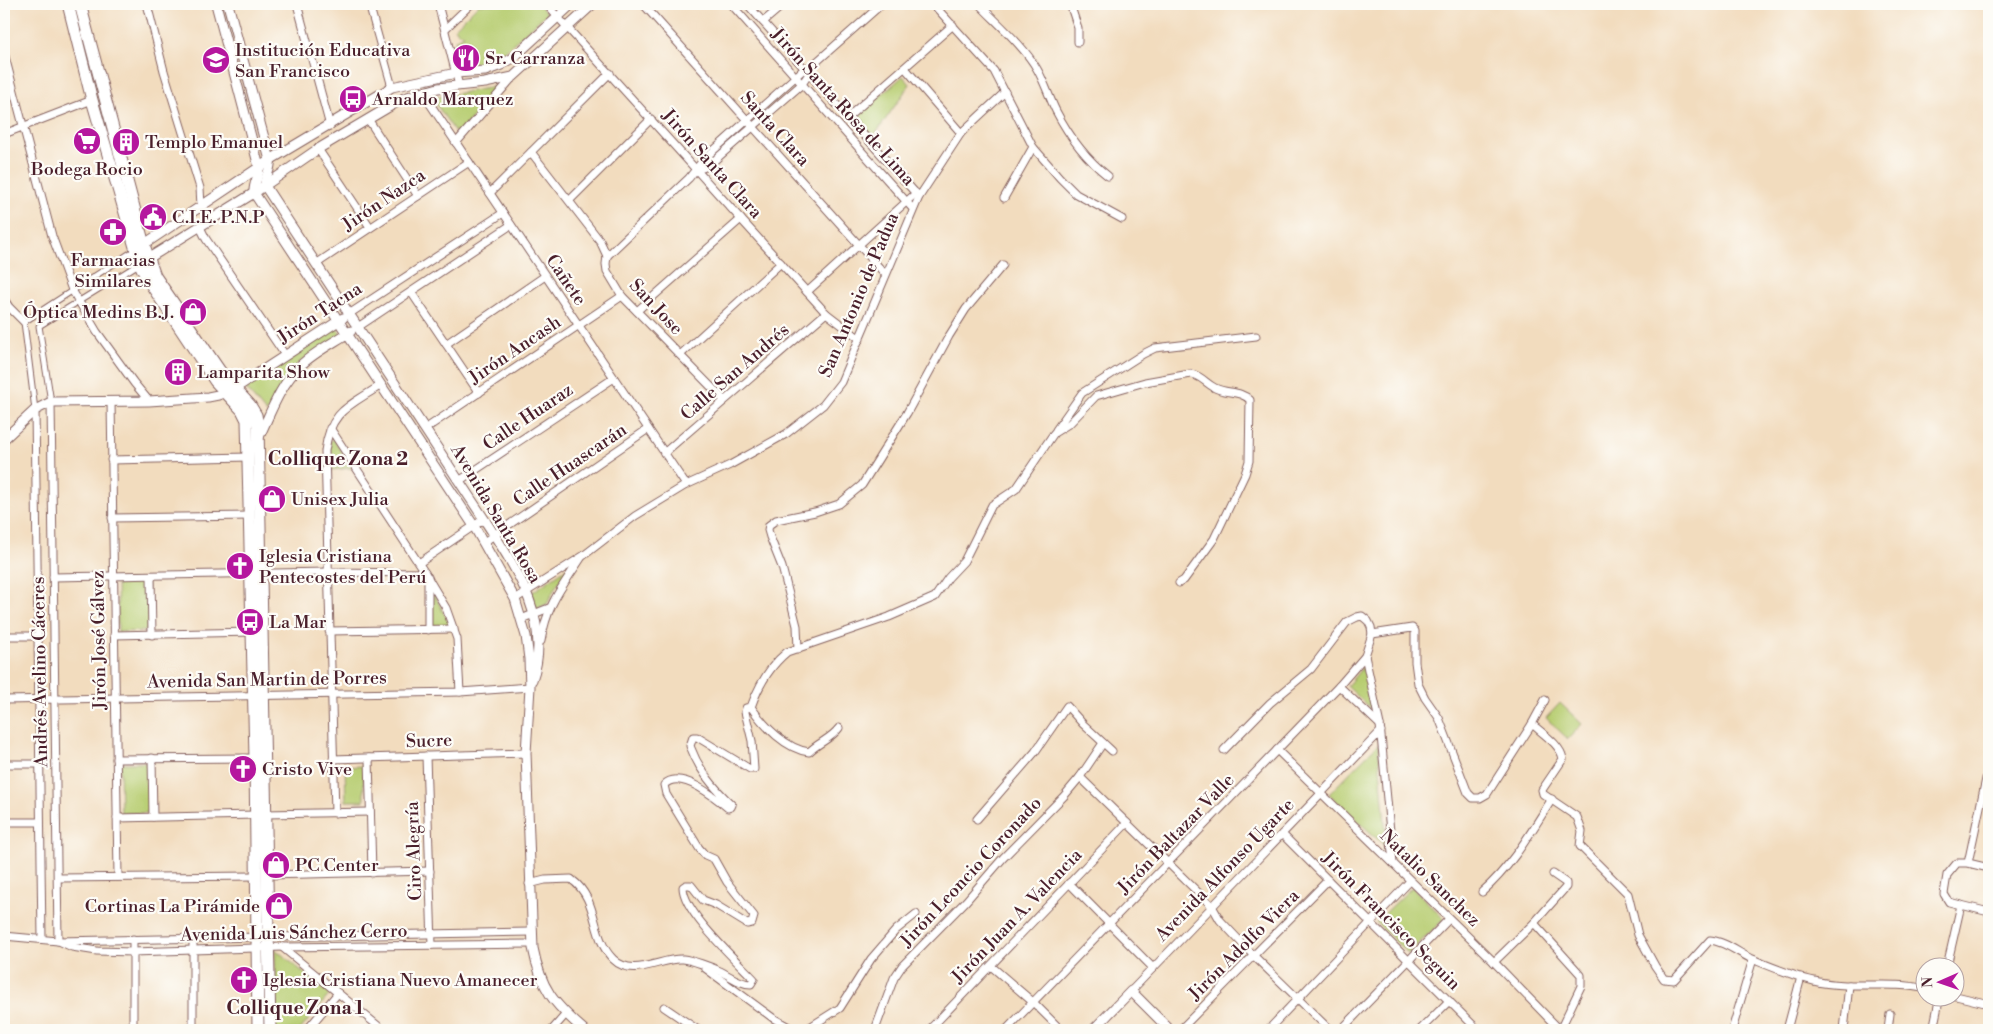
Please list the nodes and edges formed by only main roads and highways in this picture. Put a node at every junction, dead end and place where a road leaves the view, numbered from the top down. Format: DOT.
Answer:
graph roads {
  1 [pos="68,4"];
  2 [pos="80,4"];
  3 [pos="140,247"];
  4 [pos="230,391"];
  5 [pos="257,574"];
  6 [pos="259,694"];
  7 [pos="261,815"];
  8 [pos="261,875"];
  9 [pos="258,1030"];
  10 [pos="270,1030"];
  1 -- 3 [label="main road"];
  2 -- 3 [label="main road"];
  3 -- 4 [label="main road"];
  4 -- 5 [label="main road"];
  4 -- 5 [label="main road"];
  5 -- 6 [label="main road"];
  5 -- 6 [label="main road"];
  6 -- 7 [label="main road"];
  6 -- 7 [label="main road"];
  7 -- 8 [label="main road"];
  8 -- 9 [label="main road"];
  8 -- 10 [label="main road"];
}
